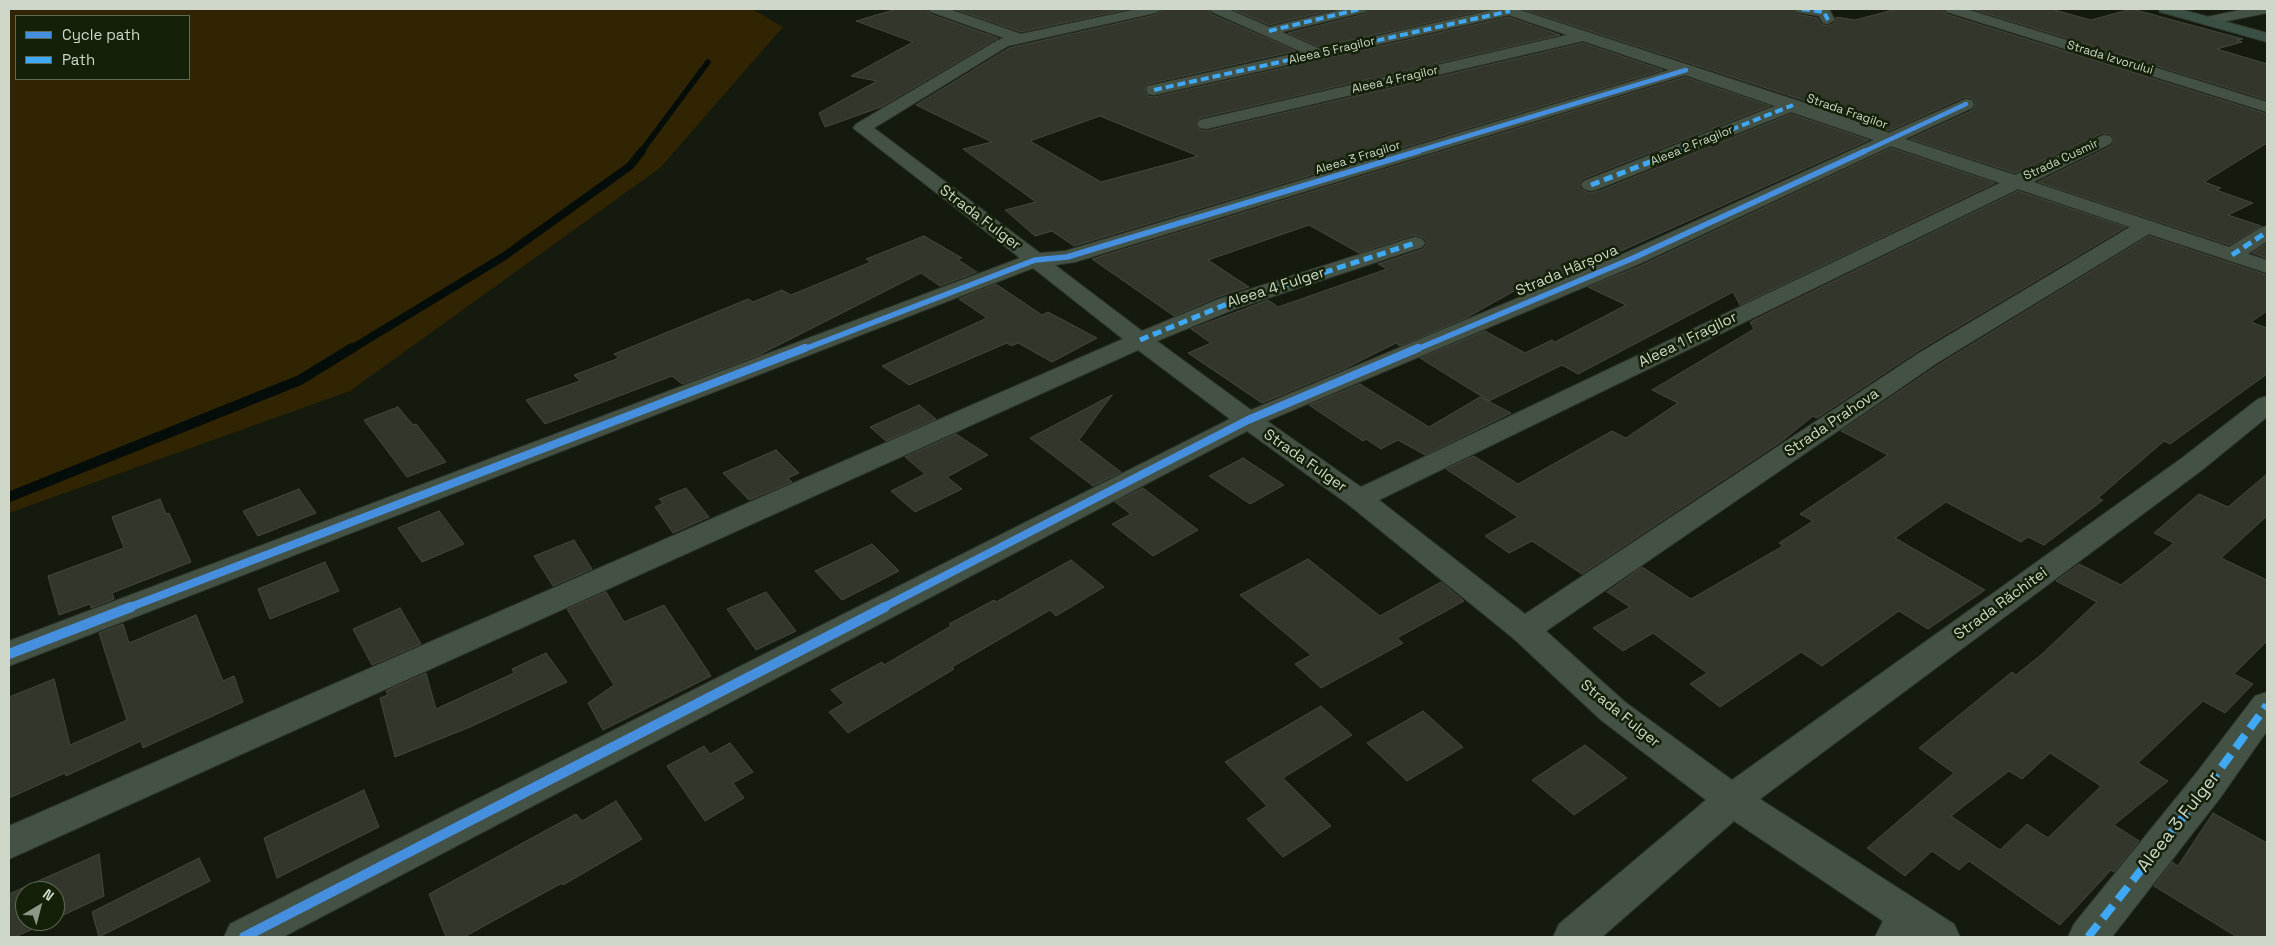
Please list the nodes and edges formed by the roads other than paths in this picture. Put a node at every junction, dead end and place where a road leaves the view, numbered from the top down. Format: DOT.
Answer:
graph roads {
  1 [pos="936,9"];
  2 [pos="1155,9"];
  3 [pos="1216,9"];
  4 [pos="1360,9"];
  5 [pos="1802,9"];
  6 [pos="1952,9"];
  7 [pos="2165,9"];
  8 [pos="2265,9"];
  9 [pos="1507,10"];
  10 [pos="1828,20"];
  11 [pos="2207,21"];
  12 [pos="1269,31"];
  13 [pos="1584,36"];
  14 [pos="2267,38"];
  15 [pos="1020,39"];
  16 [pos="1318,54"];
  17 [pos="1686,70"];
  18 [pos="1154,90"];
  19 [pos="1966,104"];
  20 [pos="1793,105"];
  21 [pos="2267,107"];
  22 [pos="1206,124"];
  23 [pos="1893,139"];
  24 [pos="2104,140"];
  25 [pos="2017,181"];
  26 [pos="1591,185"];
  27 [pos="2147,226"];
  28 [pos="2267,232"];
  29 [pos="1415,243"];
  30 [pos="2232,255"];
  31 [pos="1035,260"];
  32 [pos="2267,267"];
  33 [pos="1140,340"];
  34 [pos="2267,404"];
  35 [pos="1248,420"];
  36 [pos="1359,499"];
  37 [pos="1524,630"];
  38 [pos="9,654"];
  39 [pos="2267,705"];
  40 [pos="1732,800"];
  41 [pos="9,843"];
  42 [pos="1916,931"];
  43 [pos="244,937"];
  44 [pos="1573,937"];
  45 [pos="2088,937"];
  1 -- 15 [label="street"];
  2 -- 15 [label="street"];
  3 -- 12 [label="street"];
  4 -- 12 [label="street"];
  5 -- 10 [label="street"];
  6 -- 21 [label="street, Strada Izvorului"];
  7 -- 11 [label="main road"];
  8 -- 11 [label="street"];
  9 -- 13 [label="street, Strada Fragilor"];
  9 -- 16 [label="street, Aleea 5 Fragilor"];
  11 -- 14 [label="main road"];
  12 -- 16 [label="street"];
  13 -- 17 [label="street, Strada Fragilor"];
  13 -- 22 [label="street, Aleea 4 Fragilor"];
  15 -- 31 [label="street, Strada Fulger"];
  16 -- 18 [label="street, Aleea 5 Fragilor"];
  17 -- 20 [label="street, Strada Fragilor"];
  17 -- 31 [label="street, Aleea 3 Fragilor"];
  19 -- 23 [label="street, Strada Hârșova"];
  20 -- 23 [label="street, Strada Fragilor"];
  20 -- 26 [label="street, Aleea 2 Fragilor"];
  23 -- 25 [label="street, Strada Fragilor"];
  23 -- 35 [label="street, Strada Hârșova"];
  24 -- 25 [label="street, Strada Cusmir"];
  25 -- 27 [label="street, Strada Fragilor"];
  25 -- 36 [label="street, Aleea 1 Fragilor"];
  27 -- 30 [label="street, Strada Fragilor"];
  27 -- 37 [label="street, Strada Prahova"];
  28 -- 30 [label="street"];
  29 -- 33 [label="street, Aleea 4 Fulger"];
  30 -- 32 [label="street, Strada Fragilor"];
  31 -- 33 [label="street, Strada Fulger"];
  31 -- 38 [label="street, Aleea 3 Fragilor"];
  33 -- 35 [label="street, Strada Fulger"];
  33 -- 41 [label="street, Aleea 4 Fulger"];
  34 -- 40 [label="street, Strada Răchitei"];
  35 -- 36 [label="street, Strada Fulger"];
  35 -- 43 [label="street, Strada Hârșova"];
  36 -- 37 [label="street, Strada Fulger"];
  37 -- 40 [label="street, Strada Fulger"];
  39 -- 45 [label="street, Aleea 3 Fulger"];
  40 -- 42 [label="street, Strada Fulger"];
  40 -- 44 [label="street, Strada Răchitei"];
}
